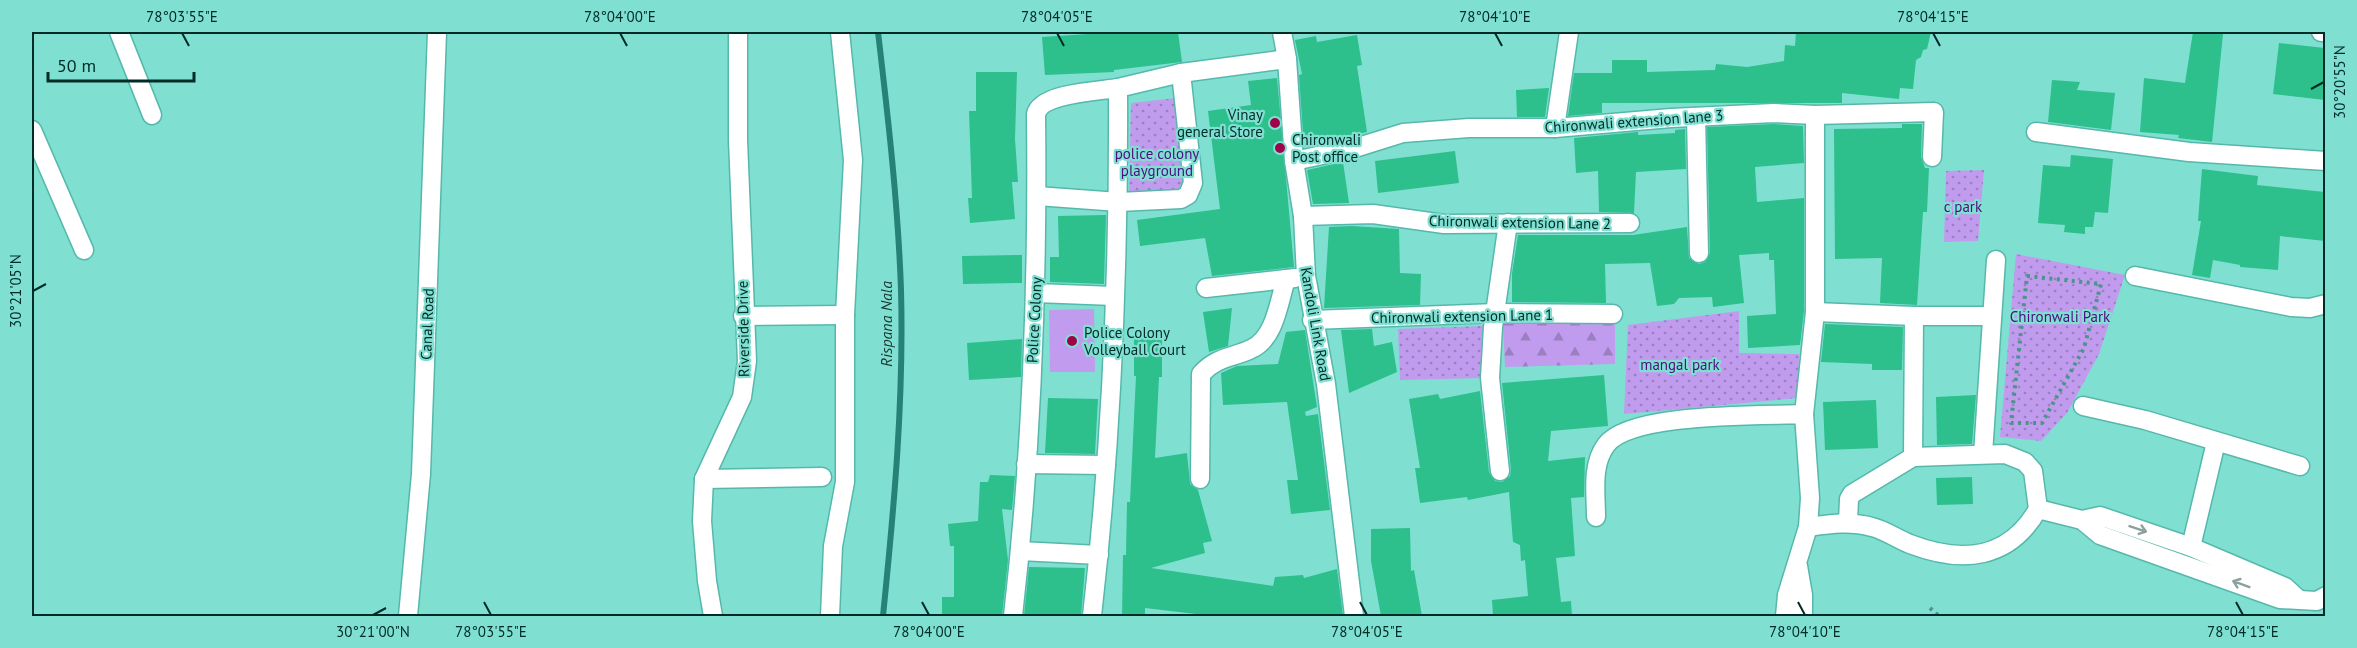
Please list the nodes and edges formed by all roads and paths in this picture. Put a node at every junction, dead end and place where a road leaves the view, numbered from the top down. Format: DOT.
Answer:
graph roads {
  1 [pos="119,32"];
  2 [pos="436,32"];
  3 [pos="738,32"];
  4 [pos="840,32"];
  5 [pos="1282,32"];
  6 [pos="1569,32"];
  7 [pos="1287,59"];
  8 [pos="1180,73"];
  9 [pos="1118,88"];
  10 [pos="152,115"];
  11 [pos="1815,116"];
  12 [pos="1696,117"];
  13 [pos="1556,128"];
  14 [pos="32,130"];
  15 [pos="2036,132"];
  16 [pos="1932,157"];
  17 [pos="1294,161"];
  18 [pos="2325,161"];
  19 [pos="1037,196"];
  20 [pos="1119,202"];
  21 [pos="1303,216"];
  22 [pos="1508,223"];
  23 [pos="1630,223"];
  24 [pos="84,250"];
  25 [pos="1699,253"];
  26 [pos="1996,260"];
  27 [pos="1306,276"];
  28 [pos="2027,276"];
  29 [pos="2135,276"];
  30 [pos="1286,279"];
  31 [pos="1206,288"];
  32 [pos="1036,293"];
  33 [pos="1114,296"];
  34 [pos="2325,304"];
  35 [pos="1815,312"];
  36 [pos="1496,313"];
  37 [pos="1613,314"];
  38 [pos="845,315"];
  39 [pos="743,316"];
  40 [pos="1914,316"];
  41 [pos="1992,316"];
  42 [pos="1312,320"];
  43 [pos="2083,406"];
  44 [pos="1804,414"];
  45 [pos="2216,442"];
  46 [pos="1983,454"];
  47 [pos="1913,457"];
  48 [pos="1026,464"];
  49 [pos="1106,465"];
  50 [pos="2300,466"];
  51 [pos="1500,471"];
  52 [pos="822,477"];
  53 [pos="704,479"];
  54 [pos="1200,479"];
  55 [pos="2038,508"];
  56 [pos="1596,517"];
  57 [pos="2082,520"];
  58 [pos="1848,522"];
  59 [pos="1808,527"];
  60 [pos="2191,547"];
  61 [pos="1020,551"];
  62 [pos="1099,555"];
  63 [pos="1797,561"];
  64 [pos="2325,596"];
  65 [pos="2297,598"];
  66 [pos="1930,608"];
  67 [pos="408,616"];
  68 [pos="713,616"];
  69 [pos="830,616"];
  70 [pos="1013,616"];
  71 [pos="1092,616"];
  72 [pos="1354,616"];
  73 [pos="1785,616"];
  74 [pos="1803,616"];
  75 [pos="1939,616"];
  1 -- 10 [label="street"];
  2 -- 67 [label="street, Canal Road"];
  3 -- 39 [label="street, Riverside Drive"];
  4 -- 38 [label="street"];
  5 -- 7 [label="street, Kandoli Link Road"];
  6 -- 13 [label="street"];
  7 -- 8 [label="street"];
  7 -- 17 [label="street, Kandoli Link Road"];
  8 -- 9 [label="street"];
  8 -- 20 [label="street"];
  9 -- 19 [label="street, Police Colony"];
  9 -- 20 [label="street"];
  11 -- 12 [label="street, Chironwali extension lane 3"];
  11 -- 16 [label="street, Chironwali extension lane 3"];
  11 -- 35 [label="street"];
  12 -- 13 [label="street, Chironwali extension lane 3"];
  12 -- 25 [label="street"];
  13 -- 17 [label="street, Chironwali extension lane 3"];
  14 -- 24 [label="street"];
  15 -- 18 [label="street"];
  17 -- 21 [label="street, Kandoli Link Road"];
  19 -- 20 [label="street"];
  19 -- 32 [label="street, Police Colony"];
  20 -- 33 [label="street"];
  21 -- 22 [label="street, Chironwali extension Lane 2"];
  21 -- 27 [label="street, Kandoli Link Road"];
  22 -- 23 [label="street, Chironwali extension Lane 2"];
  22 -- 36 [label="street"];
  26 -- 41 [label="street"];
  27 -- 30 [label="street"];
  27 -- 42 [label="street, Kandoli Link Road"];
  28 -- 28 [label="path"];
  29 -- 34 [label="street"];
  30 -- 31 [label="street"];
  30 -- 54 [label="street"];
  32 -- 33 [label="street"];
  32 -- 48 [label="street, Police Colony"];
  33 -- 49 [label="street"];
  35 -- 40 [label="street"];
  35 -- 44 [label="street"];
  36 -- 37 [label="street, Chironwali extension Lane 1"];
  36 -- 42 [label="street, Chironwali extension Lane 1"];
  36 -- 51 [label="street"];
  38 -- 39 [label="street"];
  38 -- 69 [label="street"];
  39 -- 53 [label="street, Riverside Drive"];
  40 -- 41 [label="street"];
  40 -- 47 [label="street"];
  41 -- 46 [label="street"];
  42 -- 72 [label="street, Kandoli Link Road"];
  43 -- 45 [label="street"];
  44 -- 56 [label="street"];
  44 -- 59 [label="street"];
  45 -- 50 [label="street"];
  45 -- 60 [label="street"];
  46 -- 47 [label="street"];
  46 -- 55 [label="street"];
  47 -- 58 [label="street"];
  48 -- 49 [label="street"];
  48 -- 61 [label="street, Police Colony"];
  49 -- 62 [label="street"];
  52 -- 53 [label="street"];
  53 -- 68 [label="street, Riverside Drive"];
  55 -- 57 [label="street"];
  55 -- 58 [label="street"];
  57 -- 60 [label="street, one-way"];
  65 -- 57 [label="street, one-way"];
  58 -- 59 [label="street"];
  59 -- 63 [label="street"];
  60 -- 65 [label="street"];
  61 -- 62 [label="street"];
  61 -- 70 [label="street, Police Colony"];
  62 -- 71 [label="street"];
  63 -- 73 [label="street"];
  63 -- 74 [label="street"];
  64 -- 65 [label="street"];
  66 -- 75 [label="path"];
}
